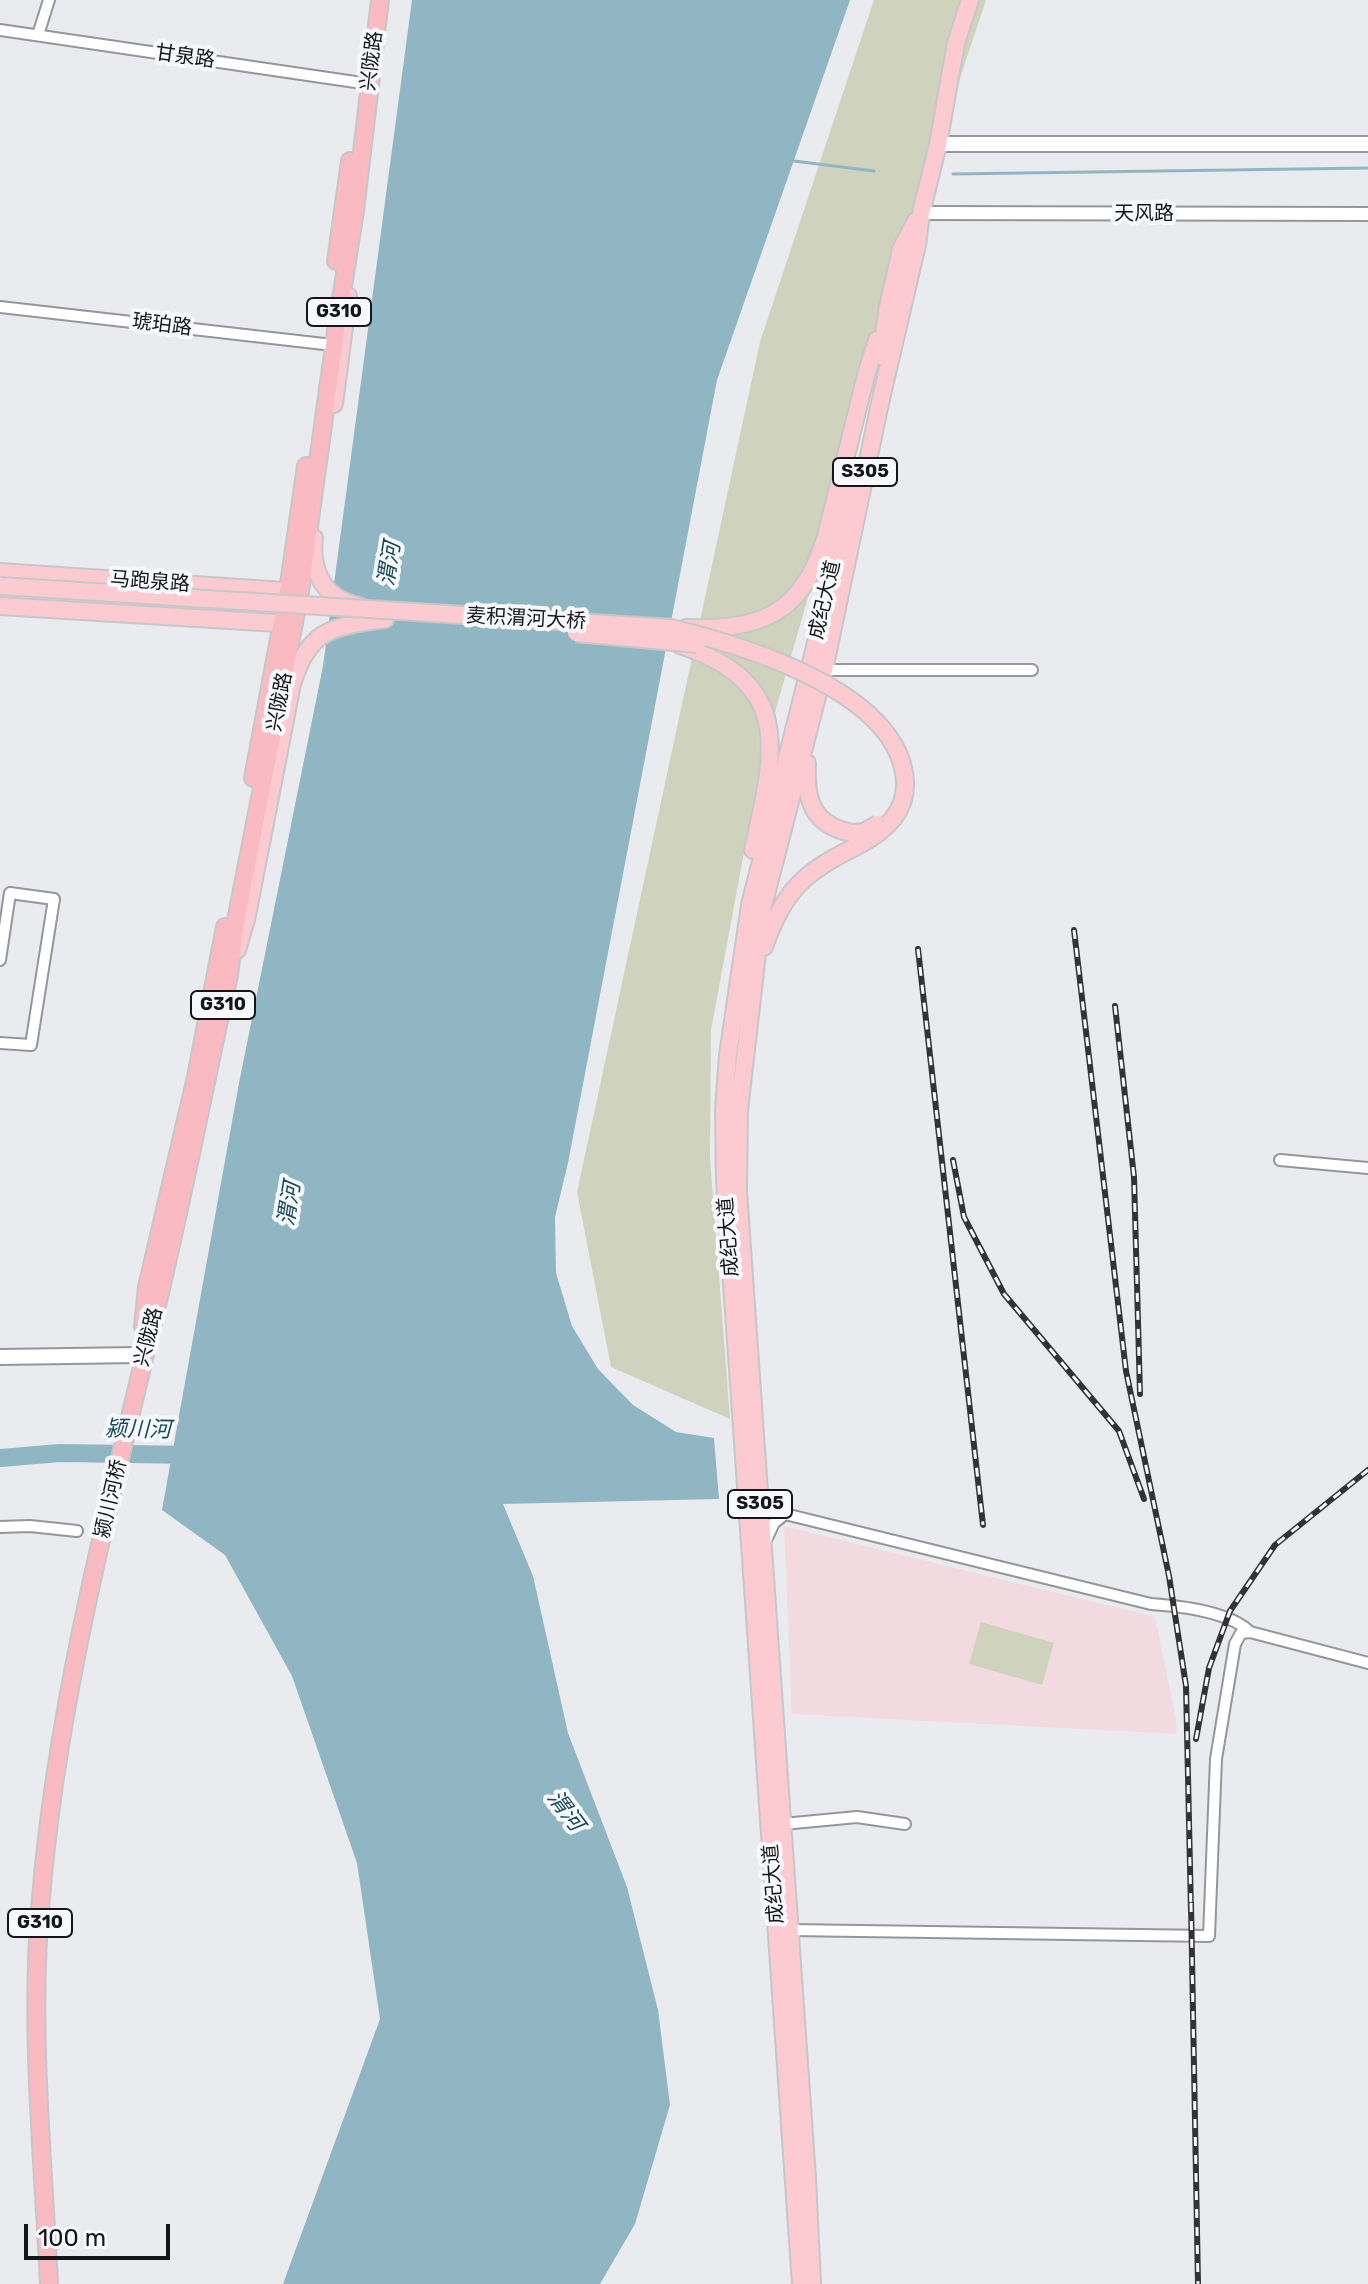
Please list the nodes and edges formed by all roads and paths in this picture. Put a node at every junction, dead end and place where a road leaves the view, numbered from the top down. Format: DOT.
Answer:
graph roads {
  1 [pos="49,0"];
  2 [pos="369,0"];
  3 [pos="380,0"];
  4 [pos="970,0"];
  5 [pos="0,30"];
  6 [pos="38,35"];
  7 [pos="364,83"];
  8 [pos="938,144"];
  9 [pos="1368,144"];
  10 [pos="355,211"];
  11 [pos="921,213"];
  12 [pos="1368,214"];
  13 [pos="0,307"];
  14 [pos="887,312"];
  15 [pos="324,344"];
  16 [pos="0,572"];
  17 [pos="0,586"];
  18 [pos="294,591"];
  19 [pos="0,594"];
  20 [pos="0,606"];
  21 [pos="385,615"];
  22 [pos="289,624"];
  23 [pos="669,634"];
  24 [pos="824,670"];
  25 [pos="1032,670"];
  26 [pos="808,730"];
  27 [pos="854,839"];
  28 [pos="0,960"];
  29 [pos="229,975"];
  30 [pos="753,979"];
  31 [pos="0,1043"];
  32 [pos="728,1055"];
  33 [pos="1280,1160"];
  34 [pos="1368,1168"];
  35 [pos="0,1357"];
  36 [pos="140,1358"];
  37 [pos="0,1365"];
  38 [pos="137,1384"];
  39 [pos="0,1527"];
  40 [pos="77,1531"];
  41 [pos="764,1544"];
  42 [pos="1250,1632"];
  43 [pos="1368,1663"];
  44 [pos="783,1824"];
  45 [pos="905,1824"];
  46 [pos="790,1930"];
  47 [pos="49,2284"];
  48 [pos="801,2284"];
  49 [pos="812,2284"];
  1 -- 6 [label="street"];
  2 -- 7 [label="highway, 兴陇路"];
  3 -- 7 [label="highway, 兴陇路 / G310"];
  4 -- 8 [label="main road, 成纪大道 / S305"];
  5 -- 6 [label="street, 甘泉路"];
  6 -- 7 [label="street, 甘泉路"];
  7 -- 10 [label="highway, 兴陇路 / G310"];
  7 -- 15 [label="highway, 兴陇路"];
  8 -- 9 [label="main road"];
  8 -- 11 [label="main road, 成纪大道 / S305"];
  10 -- 18 [label="highway, 兴陇路 / G310"];
  10 -- 21 [label="main road, bridge"];
  11 -- 12 [label="street, 天风路"];
  11 -- 14 [label="main road, 成纪大道"];
  11 -- 24 [label="main road, 成纪大道 / S305"];
  13 -- 15 [label="street, 琥珀路"];
  14 -- 23 [label="main road, bridge"];
  14 -- 32 [label="main road, 成纪大道"];
  15 -- 18 [label="highway, 兴陇路"];
  16 -- 18 [label="main road, 马跑泉路"];
  17 -- 21 [label="main road, 麦积渭河大桥, bridge"];
  18 -- 22 [label="highway, 兴陇路"];
  19 -- 21 [label="main road, 麦积渭河大桥"];
  20 -- 22 [label="main road, 马跑泉路"];
  21 -- 23 [label="main road, 麦积渭河大桥, bridge"];
  21 -- 29 [label="main road"];
  22 -- 29 [label="highway, 兴陇路 / G310"];
  22 -- 36 [label="highway, 兴陇路"];
  23 -- 27 [label="main road, 麦积渭河大桥, bridge"];
  23 -- 32 [label="main road, bridge"];
  24 -- 25 [label="street"];
  24 -- 26 [label="main road, 成纪大道 / S305"];
  26 -- 27 [label="main road"];
  26 -- 30 [label="main road, 成纪大道 / S305"];
  27 -- 30 [label="main road, 麦积渭河大桥"];
  28 -- 31 [label="street"];
  29 -- 38 [label="highway, 兴陇路 / G310"];
  30 -- 41 [label="main road, 成纪大道 / S305"];
  32 -- 48 [label="main road, 成纪大道"];
  33 -- 34 [label="street"];
  35 -- 36 [label="main road"];
  36 -- 37 [label="main road"];
  36 -- 38 [label="highway, 兴陇路"];
  38 -- 47 [label="highway, 颍川河桥 / G310"];
  39 -- 40 [label="street"];
  41 -- 42 [label="street"];
  41 -- 44 [label="main road, 成纪大道 / S305"];
  42 -- 43 [label="street"];
  42 -- 46 [label="street"];
  44 -- 45 [label="street"];
  44 -- 46 [label="main road, 成纪大道 / S305"];
  46 -- 49 [label="main road, 成纪大道 / S305"];
}
